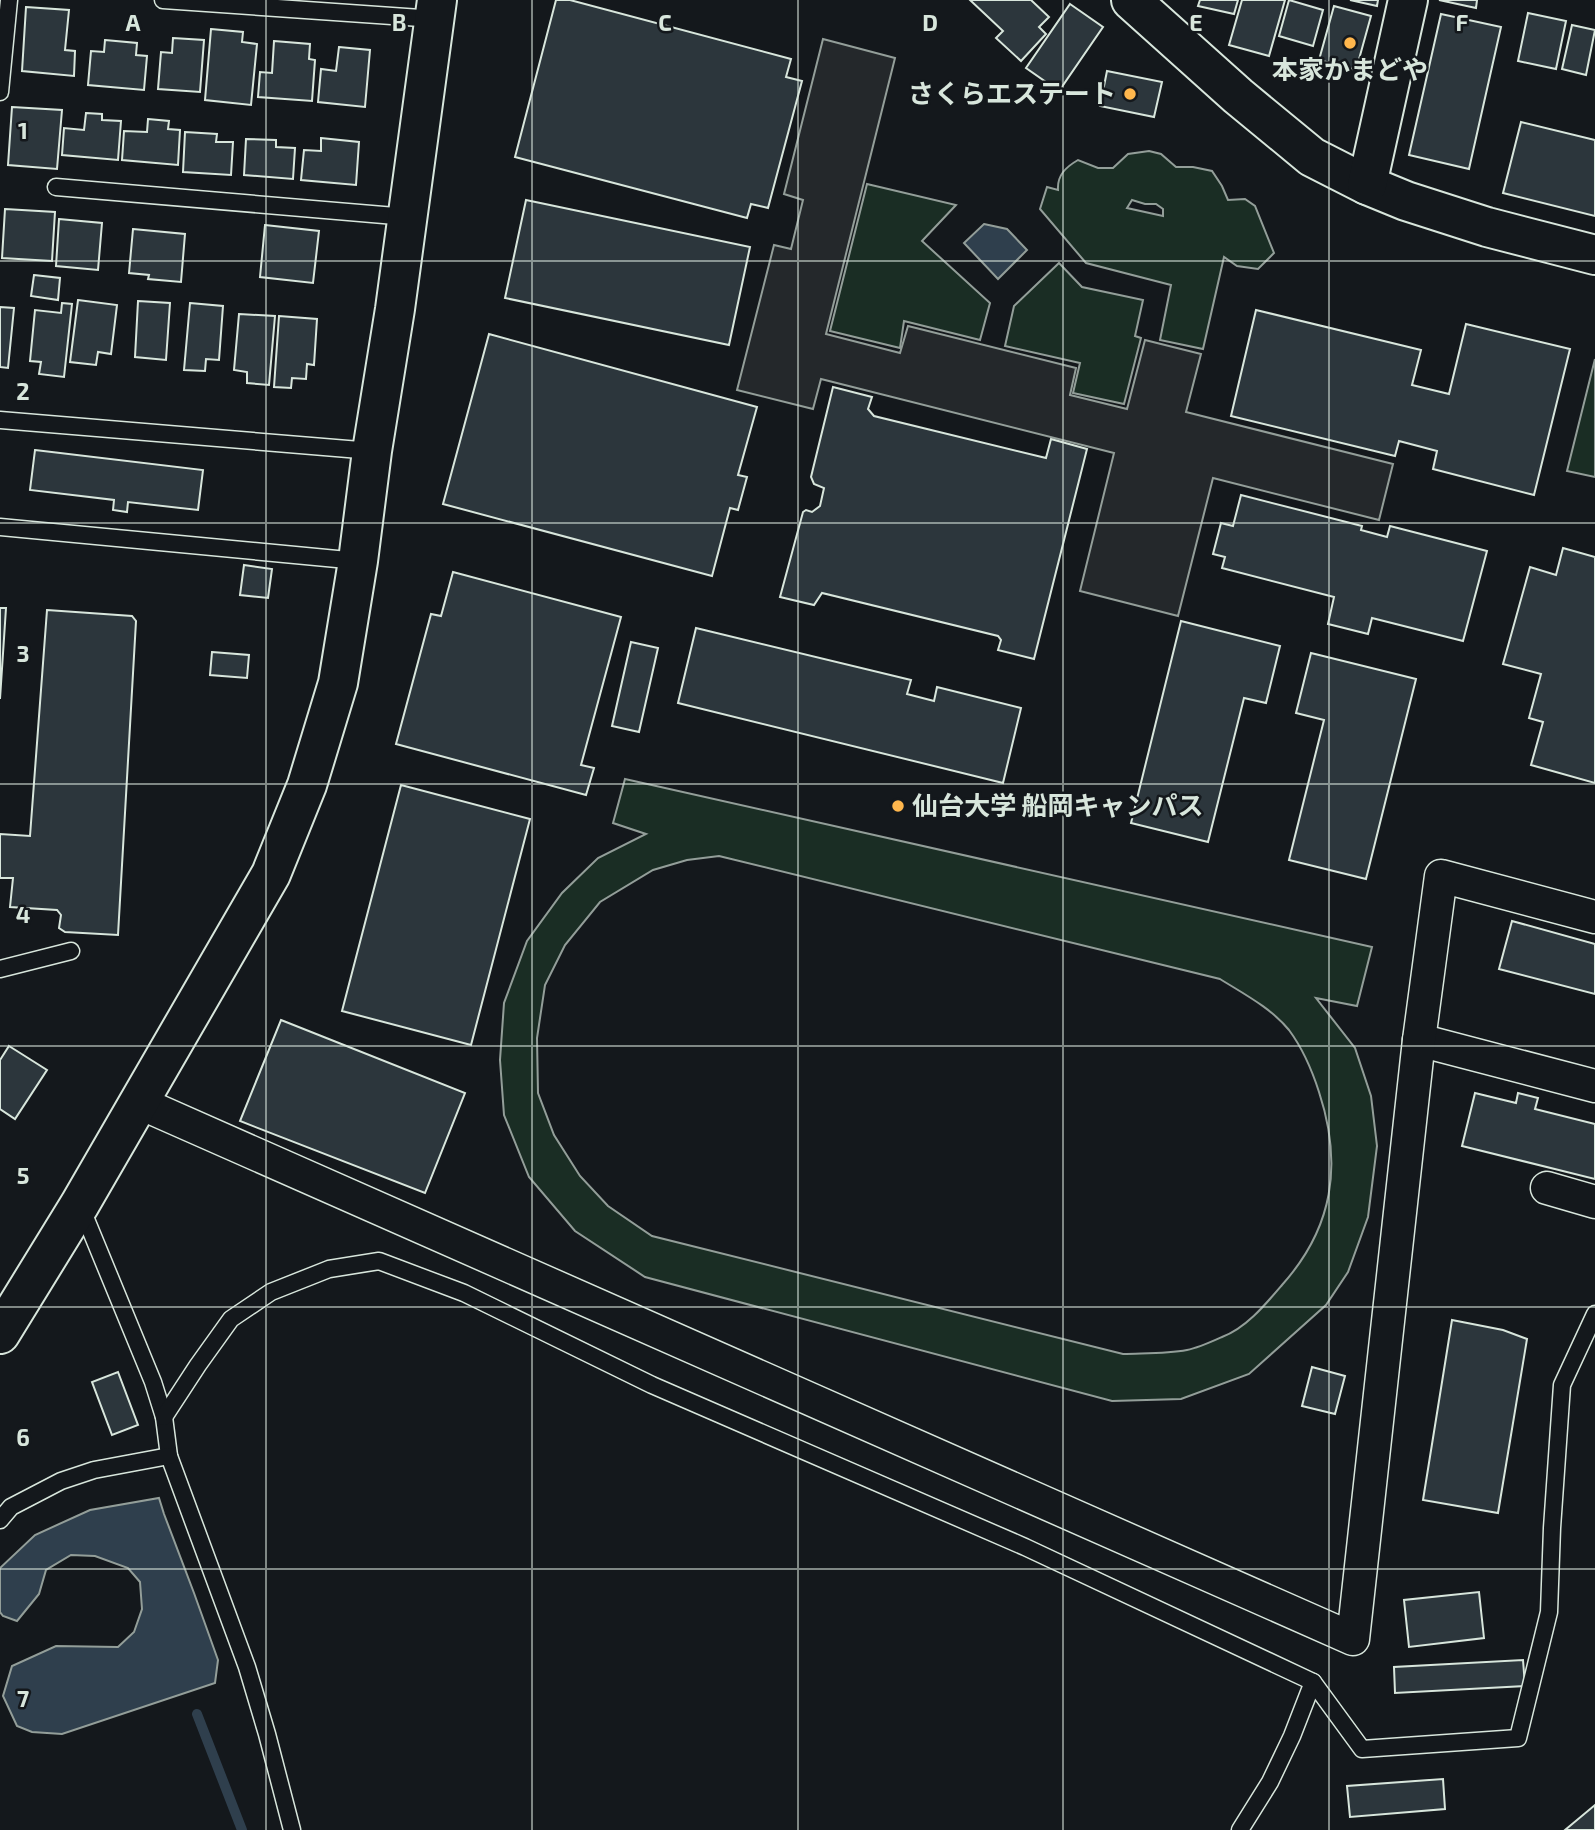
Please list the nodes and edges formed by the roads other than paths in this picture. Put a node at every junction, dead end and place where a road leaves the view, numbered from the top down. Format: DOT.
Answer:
graph roads {
  1 [pos="9,0"];
  2 [pos="163,0"];
  3 [pos="1131,0"];
  4 [pos="1408,0"];
  5 [pos="244,3"];
  6 [pos="436,9"];
  7 [pos="0,92"];
  8 [pos="1367,185"];
  9 [pos="56,187"];
  10 [pos="407,217"];
  11 [pos="1595,255"];
  12 [pos="0,419"];
  13 [pos="372,452"];
  14 [pos="0,527"];
  15 [pos="358,561"];
  16 [pos="1595,917"];
  17 [pos="71,951"];
  18 [pos="0,969"];
  19 [pos="1419,1040"];
  20 [pos="1595,1086"];
  21 [pos="138,1102"];
  22 [pos="1546,1188"];
  23 [pos="1595,1202"];
  24 [pos="80,1204"];
  25 [pos="1595,1314"];
  26 [pos="0,1334"];
  27 [pos="164,1417"];
  28 [pos="169,1456"];
  29 [pos="0,1520"];
  30 [pos="1313,1682"];
  31 [pos="292,1830"];
  32 [pos="1240,1830"];
  1 -- 7 [label="lane"];
  2 -- 5 [label="lane"];
  3 -- 8 [label="street"];
  4 -- 8 [label="street"];
  5 -- 6 [label="lane"];
  6 -- 10 [label="street"];
  8 -- 11 [label="street"];
  9 -- 10 [label="lane"];
  10 -- 13 [label="street"];
  12 -- 13 [label="lane"];
  13 -- 15 [label="street"];
  14 -- 15 [label="lane"];
  15 -- 21 [label="street"];
  16 -- 19 [label="street"];
  17 -- 18 [label="lane"];
  19 -- 20 [label="street"];
  19 -- 21 [label="street"];
  21 -- 24 [label="street"];
  22 -- 23 [label="street"];
  24 -- 26 [label="street"];
  24 -- 27 [label="lane"];
  25 -- 30 [label="lane"];
  27 -- 28 [label="lane"];
  27 -- 30 [label="lane"];
  28 -- 29 [label="lane"];
  28 -- 31 [label="lane"];
  30 -- 32 [label="lane"];
}
